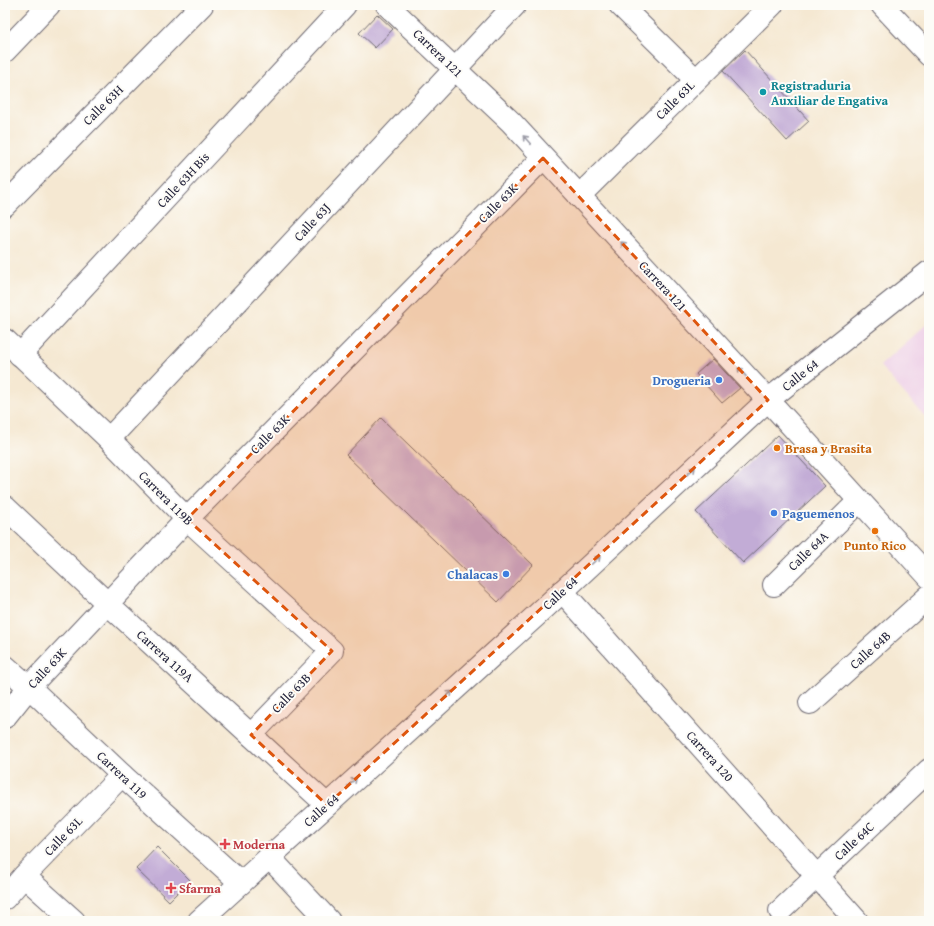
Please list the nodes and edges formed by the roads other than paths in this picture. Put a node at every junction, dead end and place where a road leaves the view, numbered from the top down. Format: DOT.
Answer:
graph roads {
  1 [pos="49,5"];
  2 [pos="202,5"];
  3 [pos="345,5"];
  4 [pos="387,5"];
  5 [pos="515,5"];
  6 [pos="620,5"];
  7 [pos="772,5"];
  8 [pos="882,5"];
  9 [pos="5,51"];
  10 [pos="929,56"];
  11 [pos="455,70"];
  12 [pos="696,80"];
  13 [pos="543,158"];
  14 [pos="579,196"];
  15 [pos="5,205"];
  16 [pos="929,272"];
  17 [pos="13,348"];
  18 [pos="768,400"];
  19 [pos="109,439"];
  20 [pos="859,501"];
  21 [pos="5,507"];
  22 [pos="186,518"];
  23 [pos="929,577"];
  24 [pos="774,585"];
  25 [pos="562,591"];
  26 [pos="929,596"];
  27 [pos="107,603"];
  28 [pos="332,651"];
  29 [pos="5,666"];
  30 [pos="29,687"];
  31 [pos="810,703"];
  32 [pos="5,717"];
  33 [pos="251,734"];
  34 [pos="929,770"];
  35 [pos="122,775"];
  36 [pos="327,805"];
  37 [pos="270,856"];
  38 [pos="24,876"];
  39 [pos="817,876"];
  40 [pos="240,883"];
  41 [pos="5,898"];
  42 [pos="780,911"];
  43 [pos="74,921"];
  44 [pos="198,921"];
  45 [pos="329,921"];
  46 [pos="857,921"];
  1 -- 9 [label="street"];
  2 -- 15 [label="street, Calle 63H"];
  3 -- 17 [label="street, Calle 63H Bis"];
  4 -- 11 [label="street, Carrera 121"];
  5 -- 11 [label="street, Calle 63J"];
  6 -- 12 [label="street"];
  7 -- 12 [label="street, Calle 63L"];
  8 -- 10 [label="street"];
  13 -- 11 [label="street, Carrera 121, one-way"];
  11 -- 19 [label="street, Calle 63J"];
  12 -- 14 [label="street, Calle 63L"];
  13 -- 14 [label="street, Carrera 121"];
  13 -- 22 [label="street, Calle 63K"];
  18 -- 14 [label="street, Carrera 121, one-way"];
  16 -- 18 [label="street, Calle 64"];
  17 -- 19 [label="street, Carrera 119B"];
  18 -- 20 [label="street, Carrera 121"];
  25 -- 18 [label="street, Calle 64, one-way"];
  19 -- 22 [label="street, Carrera 119B"];
  20 -- 23 [label="street, Carrera 121"];
  20 -- 24 [label="street, Calle 64A"];
  21 -- 27 [label="street, Carrera 119A"];
  22 -- 27 [label="street, Calle 63K"];
  22 -- 28 [label="street, Carrera 119B"];
  36 -- 25 [label="street, Calle 64, one-way"];
  25 -- 39 [label="street, Carrera 120"];
  26 -- 31 [label="street, Calle 64B"];
  27 -- 30 [label="street, Calle 63K"];
  27 -- 33 [label="street, Carrera 119A"];
  28 -- 33 [label="street, Calle 63B"];
  29 -- 30 [label="street, Carrera 119"];
  30 -- 32 [label="street, Calle 63K"];
  30 -- 35 [label="street, Carrera 119"];
  33 -- 36 [label="street, Carrera 119A"];
  34 -- 39 [label="street, Calle 64C"];
  35 -- 38 [label="street, Calle 63L"];
  35 -- 40 [label="street, Carrera 119"];
  36 -- 37 [label="street, Calle 64"];
  37 -- 40 [label="street, Calle 64"];
  37 -- 45 [label="street"];
  38 -- 41 [label="street, Calle 63L"];
  38 -- 43 [label="street"];
  39 -- 42 [label="street, Calle 64C"];
  39 -- 46 [label="street, Carrera 120"];
  40 -- 44 [label="street, Calle 64"];
}
